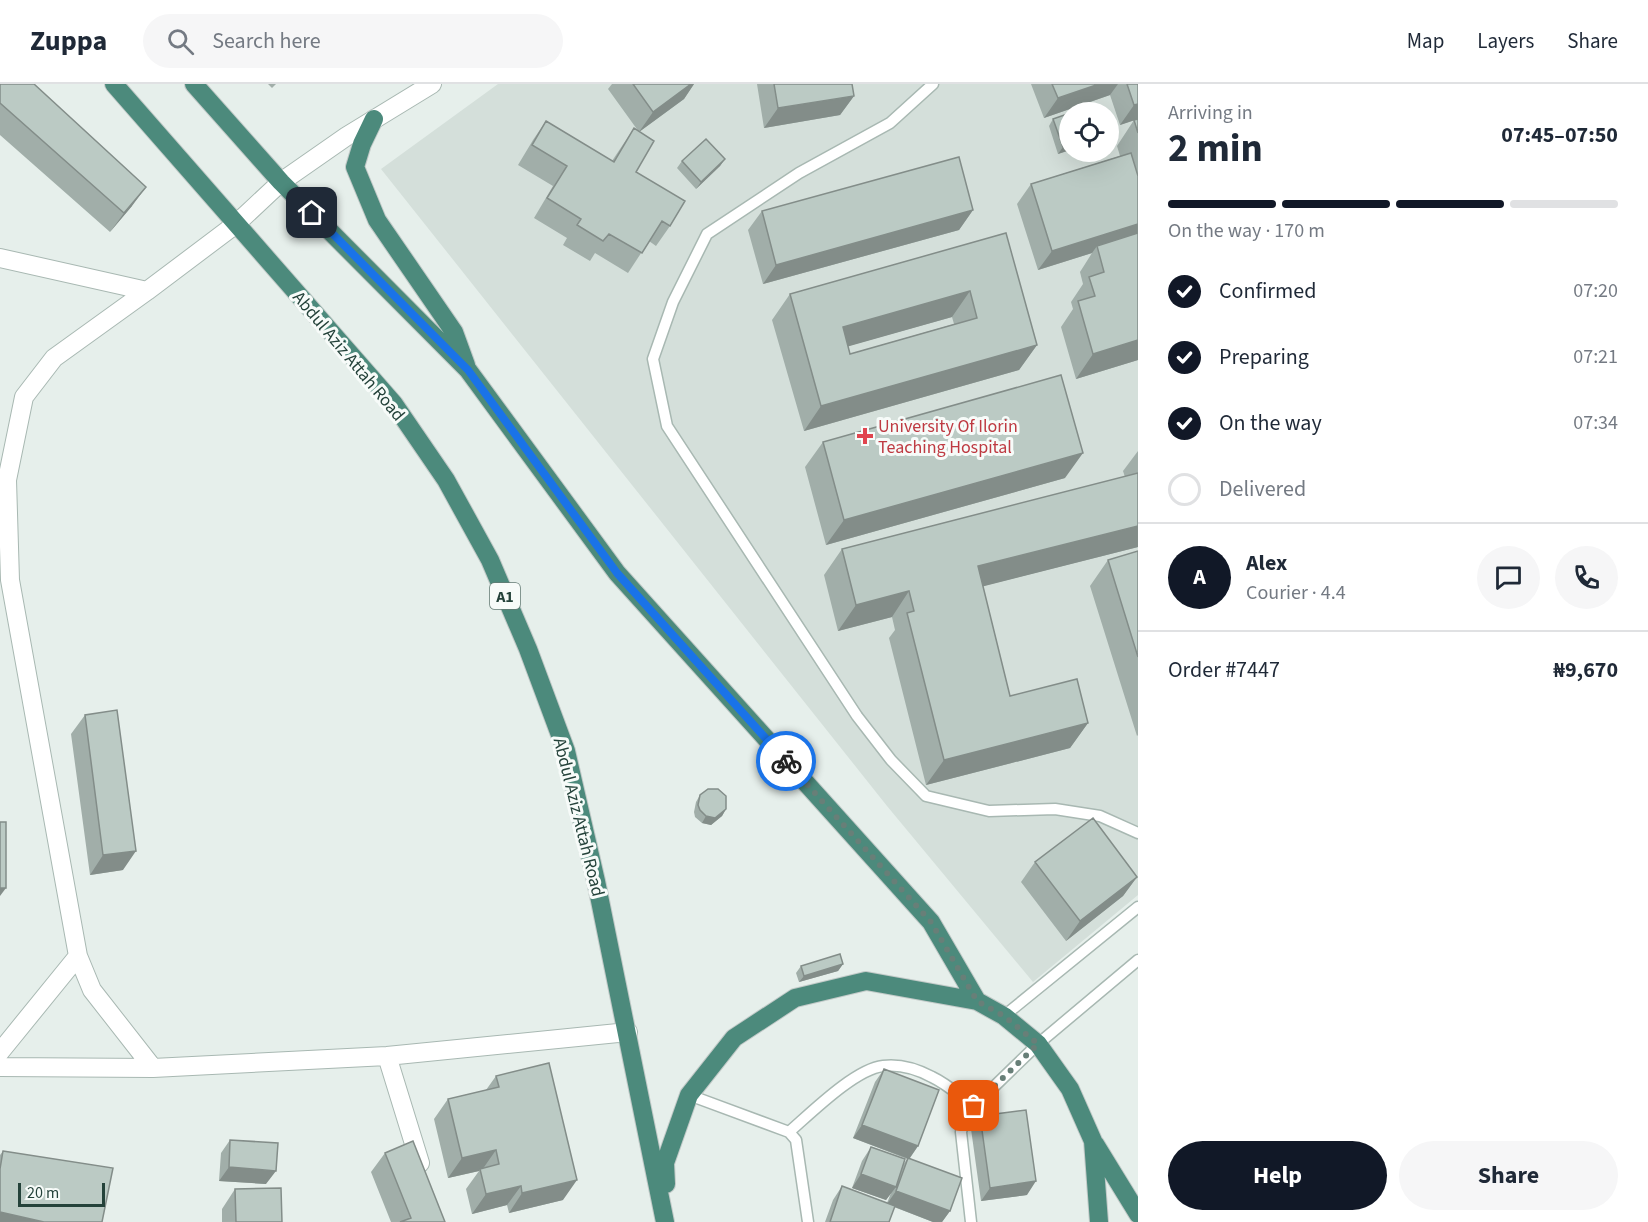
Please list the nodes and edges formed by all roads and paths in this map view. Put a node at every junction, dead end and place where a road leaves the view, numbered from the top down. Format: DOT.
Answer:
graph roads {
  1 [pos="114,84"];
  2 [pos="194,84"];
  3 [pos="432,84"];
  4 [pos="933,84"];
  5 [pos="374,119"];
  6 [pos="281,182"];
  7 [pos="236,224"];
  8 [pos="0,258"];
  9 [pos="147,291"];
  10 [pos="468,370"];
  11 [pos="1138,833"];
  12 [pos="1138,907"];
  13 [pos="78,956"];
  14 [pos="1138,960"];
  15 [pos="977,1001"];
  16 [pos="1004,1016"];
  17 [pos="628,1032"];
  18 [pos="1038,1044"];
  19 [pos="0,1052"];
  20 [pos="387,1056"];
  21 [pos="0,1067"];
  22 [pos="153,1068"];
  23 [pos="689,1095"];
  24 [pos="974,1106"];
  25 [pos="789,1132"];
  26 [pos="1093,1141"];
  27 [pos="426,1184"];
  28 [pos="1138,1214"];
  29 [pos="666,1222"];
  30 [pos="808,1222"];
  31 [pos="971,1222"];
  32 [pos="1099,1222"];
  1 -- 7 [label="highway, Abdul Aziz Attah Road / A1"];
  2 -- 6 [label="highway"];
  3 -- 5 [label="street"];
  4 -- 11 [label="lane"];
  5 -- 6 [label="street"];
  5 -- 10 [label="highway"];
  6 -- 7 [label="street"];
  6 -- 10 [label="highway"];
  7 -- 9 [label="street"];
  7 -- 17 [label="highway, Abdul Aziz Attah Road / A1"];
  8 -- 9 [label="street"];
  9 -- 13 [label="street"];
  10 -- 15 [label="highway"];
  12 -- 16 [label="lane"];
  13 -- 19 [label="street"];
  13 -- 22 [label="street"];
  14 -- 18 [label="lane"];
  15 -- 16 [label="highway"];
  15 -- 23 [label="highway"];
  16 -- 18 [label="highway"];
  17 -- 20 [label="street"];
  17 -- 29 [label="highway, Abdul Aziz Attah Road / A1"];
  18 -- 24 [label="lane"];
  18 -- 26 [label="highway"];
  20 -- 22 [label="street"];
  20 -- 27 [label="street"];
  21 -- 22 [label="street"];
  23 -- 25 [label="lane"];
  23 -- 29 [label="highway"];
  24 -- 25 [label="lane"];
  24 -- 31 [label="lane"];
  25 -- 30 [label="lane"];
  26 -- 28 [label="highway"];
  26 -- 32 [label="highway"];
}
